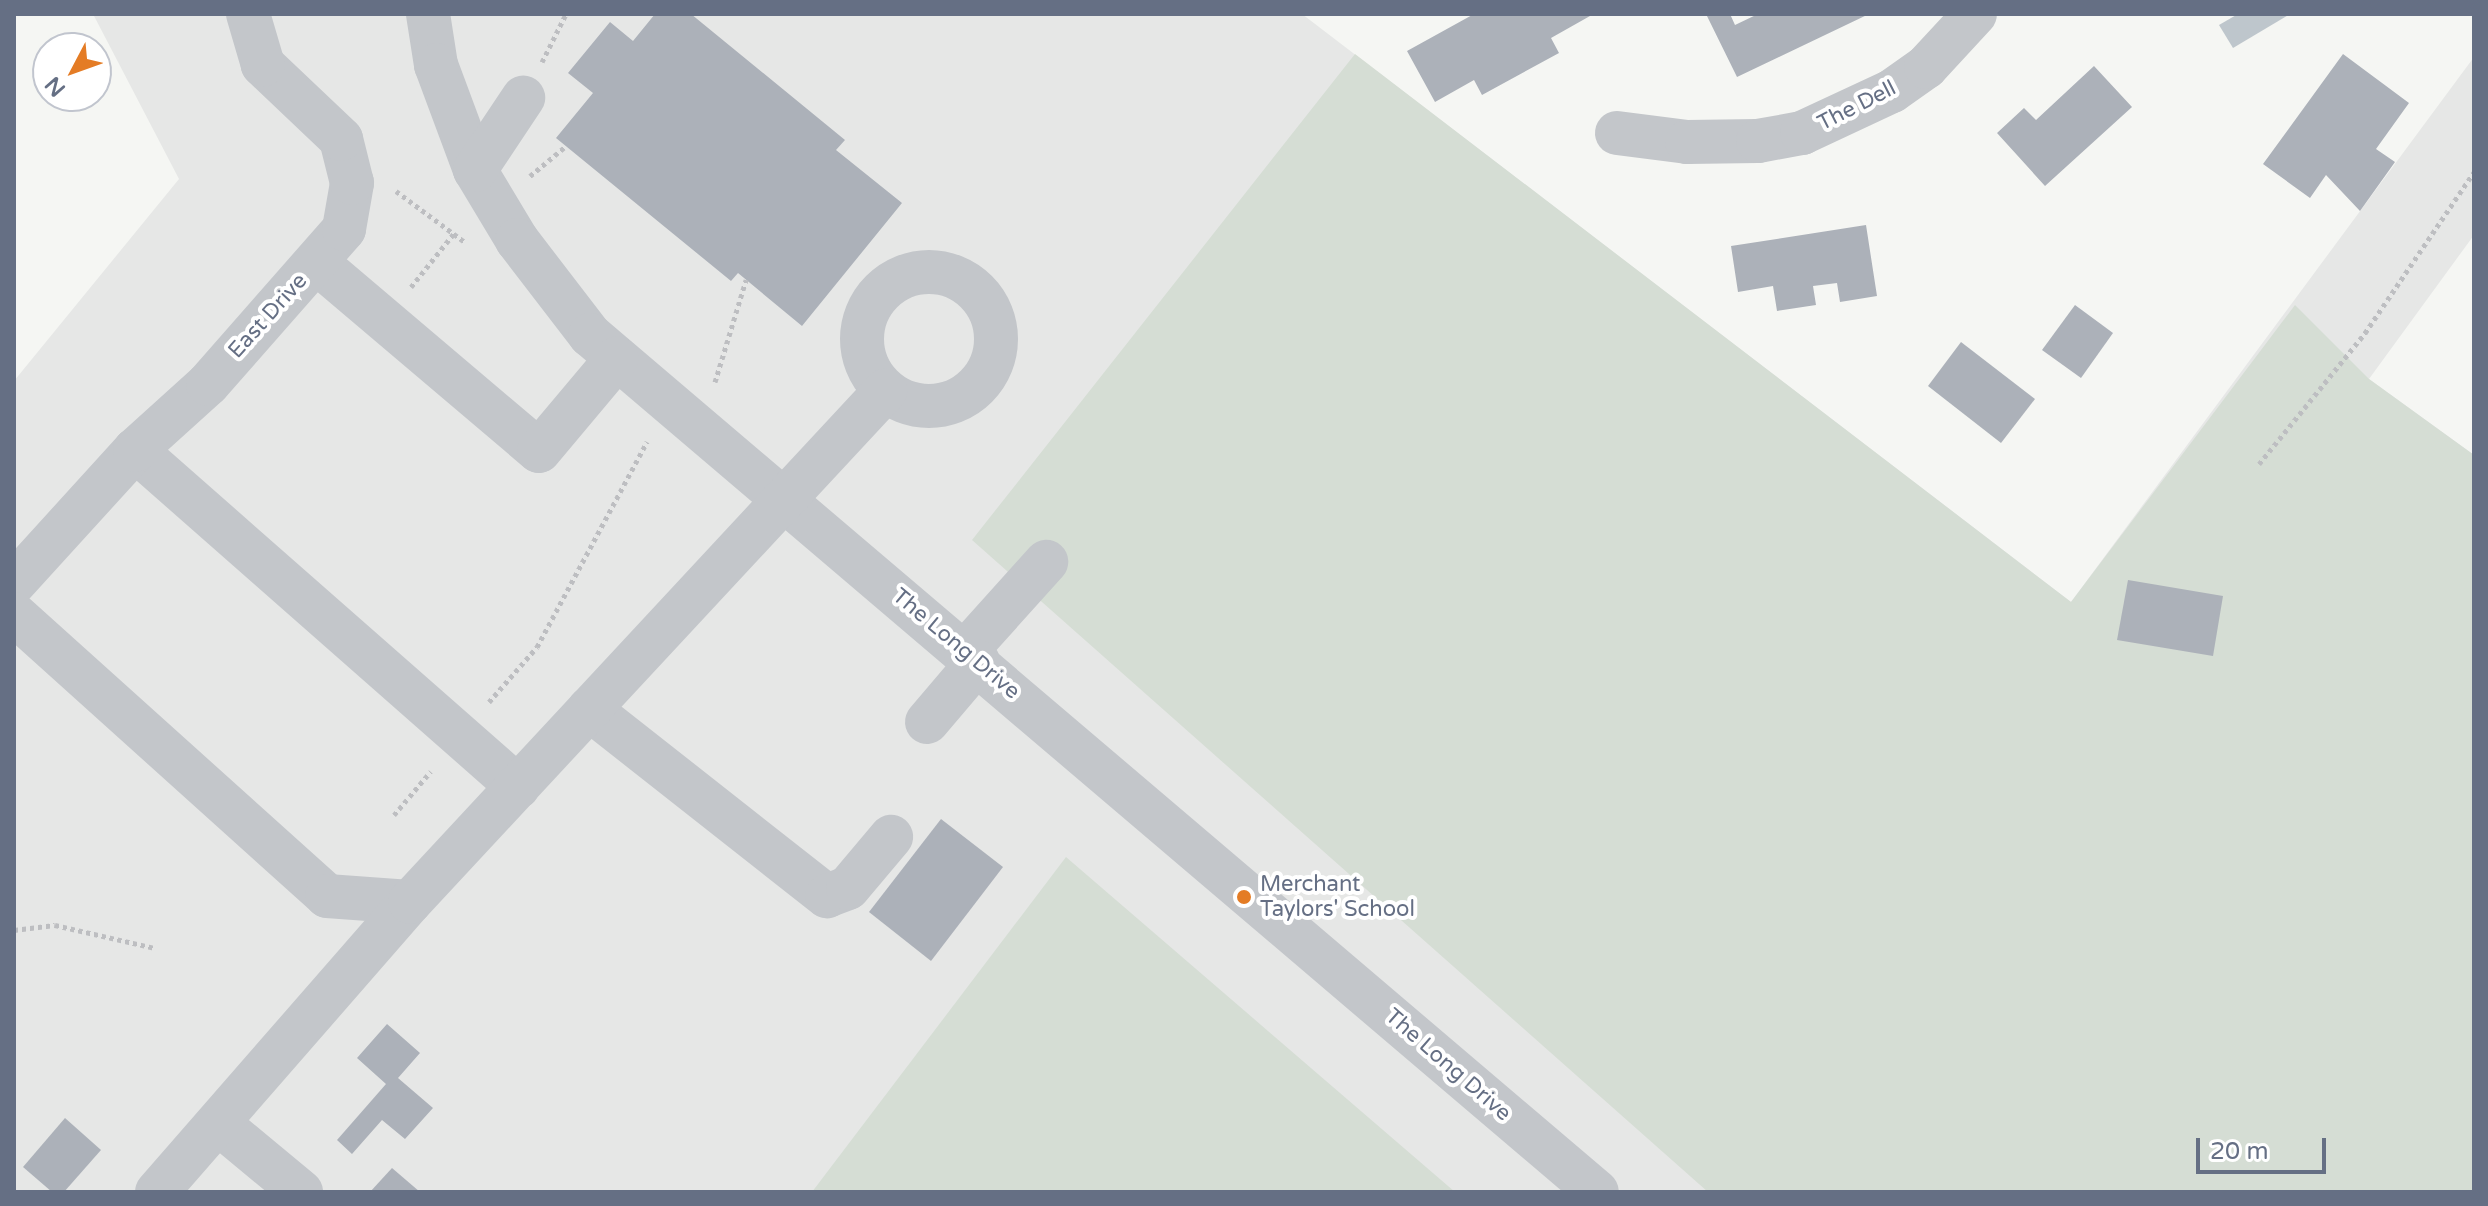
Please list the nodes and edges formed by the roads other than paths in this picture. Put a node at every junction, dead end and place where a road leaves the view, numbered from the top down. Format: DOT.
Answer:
graph roads {
  1 [pos="248,14"];
  2 [pos="428,14"];
  3 [pos="1975,14"];
  4 [pos="523,98"];
  5 [pos="1617,133"];
  6 [pos="475,170"];
  7 [pos="316,262"];
  8 [pos="617,358"];
  9 [pos="885,391"];
  10 [pos="135,450"];
  11 [pos="784,502"];
  12 [pos="1046,562"];
  13 [pos="14,583"];
  14 [pos="14,614"];
  15 [pos="972,656"];
  16 [pos="589,709"];
  17 [pos="927,722"];
  18 [pos="518,787"];
  19 [pos="891,837"];
  20 [pos="410,902"];
  21 [pos="218,1123"];
  22 [pos="157,1192"];
  23 [pos="301,1192"];
  24 [pos="1597,1192"];
  1 -- 7 [label="street, East Drive"];
  2 -- 6 [label="street, The Long Drive"];
  3 -- 5 [label="street, The Dell"];
  4 -- 6 [label="street"];
  6 -- 8 [label="street, The Long Drive"];
  7 -- 8 [label="street"];
  7 -- 10 [label="street, East Drive"];
  8 -- 11 [label="street, The Long Drive"];
  9 -- 11 [label="street"];
  10 -- 13 [label="street, East Drive"];
  10 -- 18 [label="street"];
  11 -- 15 [label="street, The Long Drive"];
  11 -- 16 [label="street"];
  12 -- 15 [label="street"];
  14 -- 20 [label="street"];
  15 -- 17 [label="street"];
  15 -- 24 [label="street, The Long Drive"];
  16 -- 18 [label="street"];
  16 -- 19 [label="street"];
  18 -- 20 [label="street"];
  20 -- 21 [label="street"];
  21 -- 22 [label="street"];
  21 -- 23 [label="street"];
}
